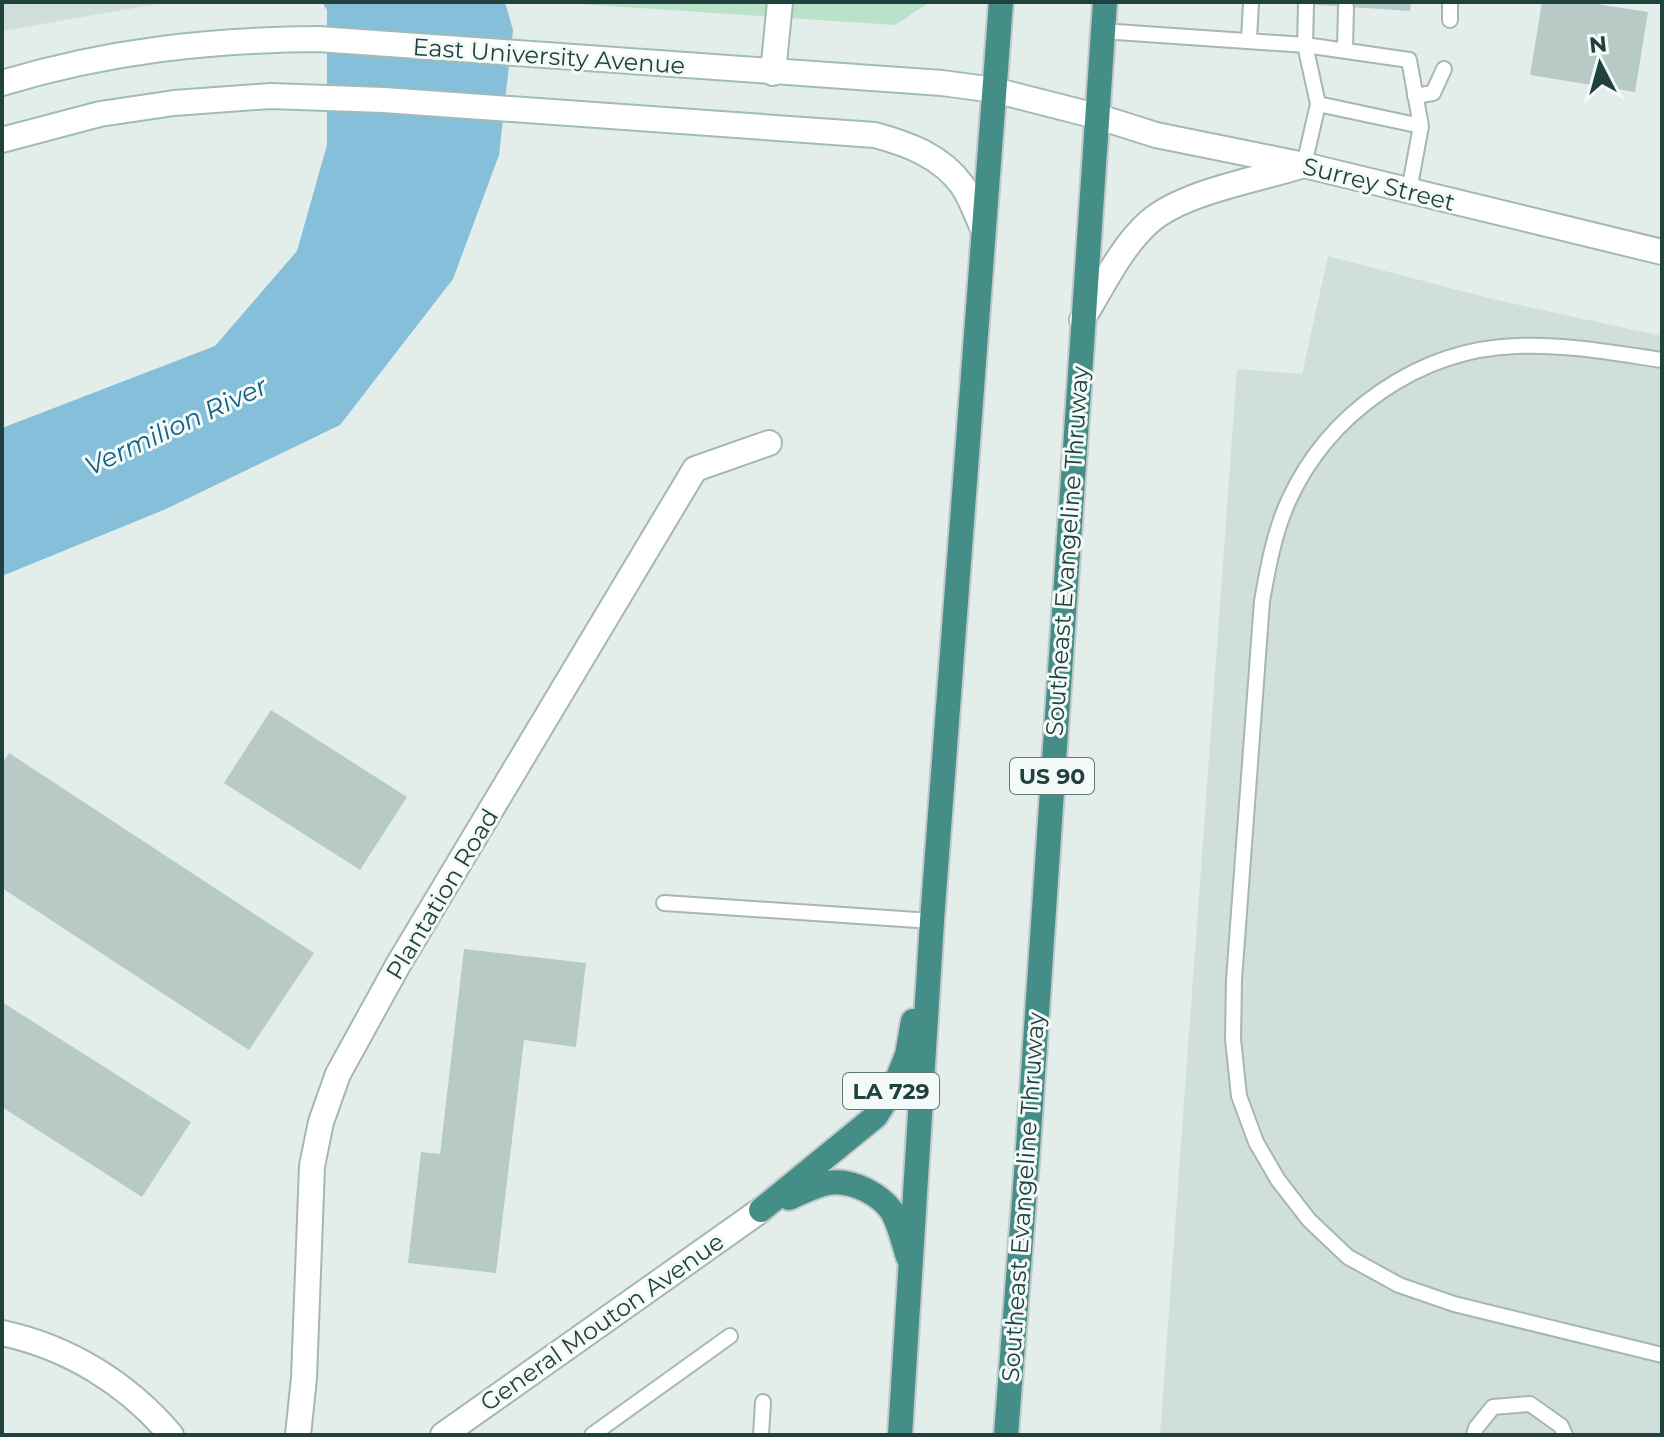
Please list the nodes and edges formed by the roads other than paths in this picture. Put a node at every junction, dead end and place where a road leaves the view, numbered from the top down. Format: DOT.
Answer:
graph roads {
  1 [pos="780,2"];
  2 [pos="1001,2"];
  3 [pos="1105,2"];
  4 [pos="1251,2"];
  5 [pos="1450,2"];
  6 [pos="1306,4"];
  7 [pos="1346,7"];
  8 [pos="1450,20"];
  9 [pos="1102,31"];
  10 [pos="1249,40"];
  11 [pos="1305,45"];
  12 [pos="1345,49"];
  13 [pos="1444,69"];
  14 [pos="773,73"];
  15 [pos="2,83"];
  16 [pos="994,90"];
  17 [pos="1415,96"];
  18 [pos="1318,104"];
  19 [pos="1096,116"];
  20 [pos="1421,126"];
  21 [pos="2,140"];
  22 [pos="1304,165"];
  23 [pos="1409,191"];
  24 [pos="984,231"];
  25 [pos="1662,252"];
  26 [pos="1082,320"];
  27 [pos="1662,360"];
  28 [pos="769,443"];
  29 [pos="664,903"];
  30 [pos="932,921"];
  31 [pos="761,1210"];
  32 [pos="912,1266"];
  33 [pos="2,1333"];
  34 [pos="730,1336"];
  35 [pos="1662,1355"];
  36 [pos="763,1402"];
  37 [pos="171,1435"];
  38 [pos="298,1435"];
  39 [pos="443,1435"];
  40 [pos="592,1435"];
  41 [pos="761,1435"];
  42 [pos="900,1435"];
  43 [pos="1006,1435"];
  44 [pos="1474,1435"];
  45 [pos="1565,1435"];
  1 -- 14 [label="street"];
  2 -- 16 [label="highway"];
  3 -- 9 [label="highway, Southeast Evangeline Thruway / US 90"];
  4 -- 10 [label="lane"];
  5 -- 8 [label="lane"];
  6 -- 11 [label="lane"];
  7 -- 12 [label="lane"];
  9 -- 10 [label="lane"];
  9 -- 19 [label="highway, Southeast Evangeline Thruway / US 90"];
  10 -- 11 [label="lane"];
  11 -- 12 [label="lane"];
  11 -- 18 [label="lane"];
  12 -- 17 [label="lane"];
  13 -- 17 [label="lane"];
  14 -- 15 [label="street, East University Avenue"];
  14 -- 16 [label="street, East University Avenue"];
  16 -- 19 [label="street, East University Avenue"];
  16 -- 24 [label="highway"];
  17 -- 20 [label="lane"];
  18 -- 20 [label="lane"];
  18 -- 22 [label="lane"];
  19 -- 22 [label="street, Surrey Street"];
  19 -- 26 [label="highway, Southeast Evangeline Thruway / US 90"];
  20 -- 23 [label="lane"];
  21 -- 24 [label="street"];
  22 -- 23 [label="street, Surrey Street"];
  22 -- 26 [label="street"];
  23 -- 25 [label="street, Surrey Street"];
  24 -- 30 [label="highway"];
  26 -- 43 [label="highway, Southeast Evangeline Thruway / US 90"];
  27 -- 35 [label="lane"];
  28 -- 38 [label="street, Plantation Road"];
  29 -- 30 [label="lane"];
  30 -- 31 [label="highway, LA 729"];
  30 -- 32 [label="highway"];
  31 -- 32 [label="highway, LA 729"];
  31 -- 39 [label="street, General Mouton Avenue / LA 729"];
  32 -- 42 [label="highway"];
  33 -- 37 [label="street"];
  34 -- 40 [label="lane"];
  36 -- 41 [label="lane"];
  44 -- 45 [label="lane"];
}
